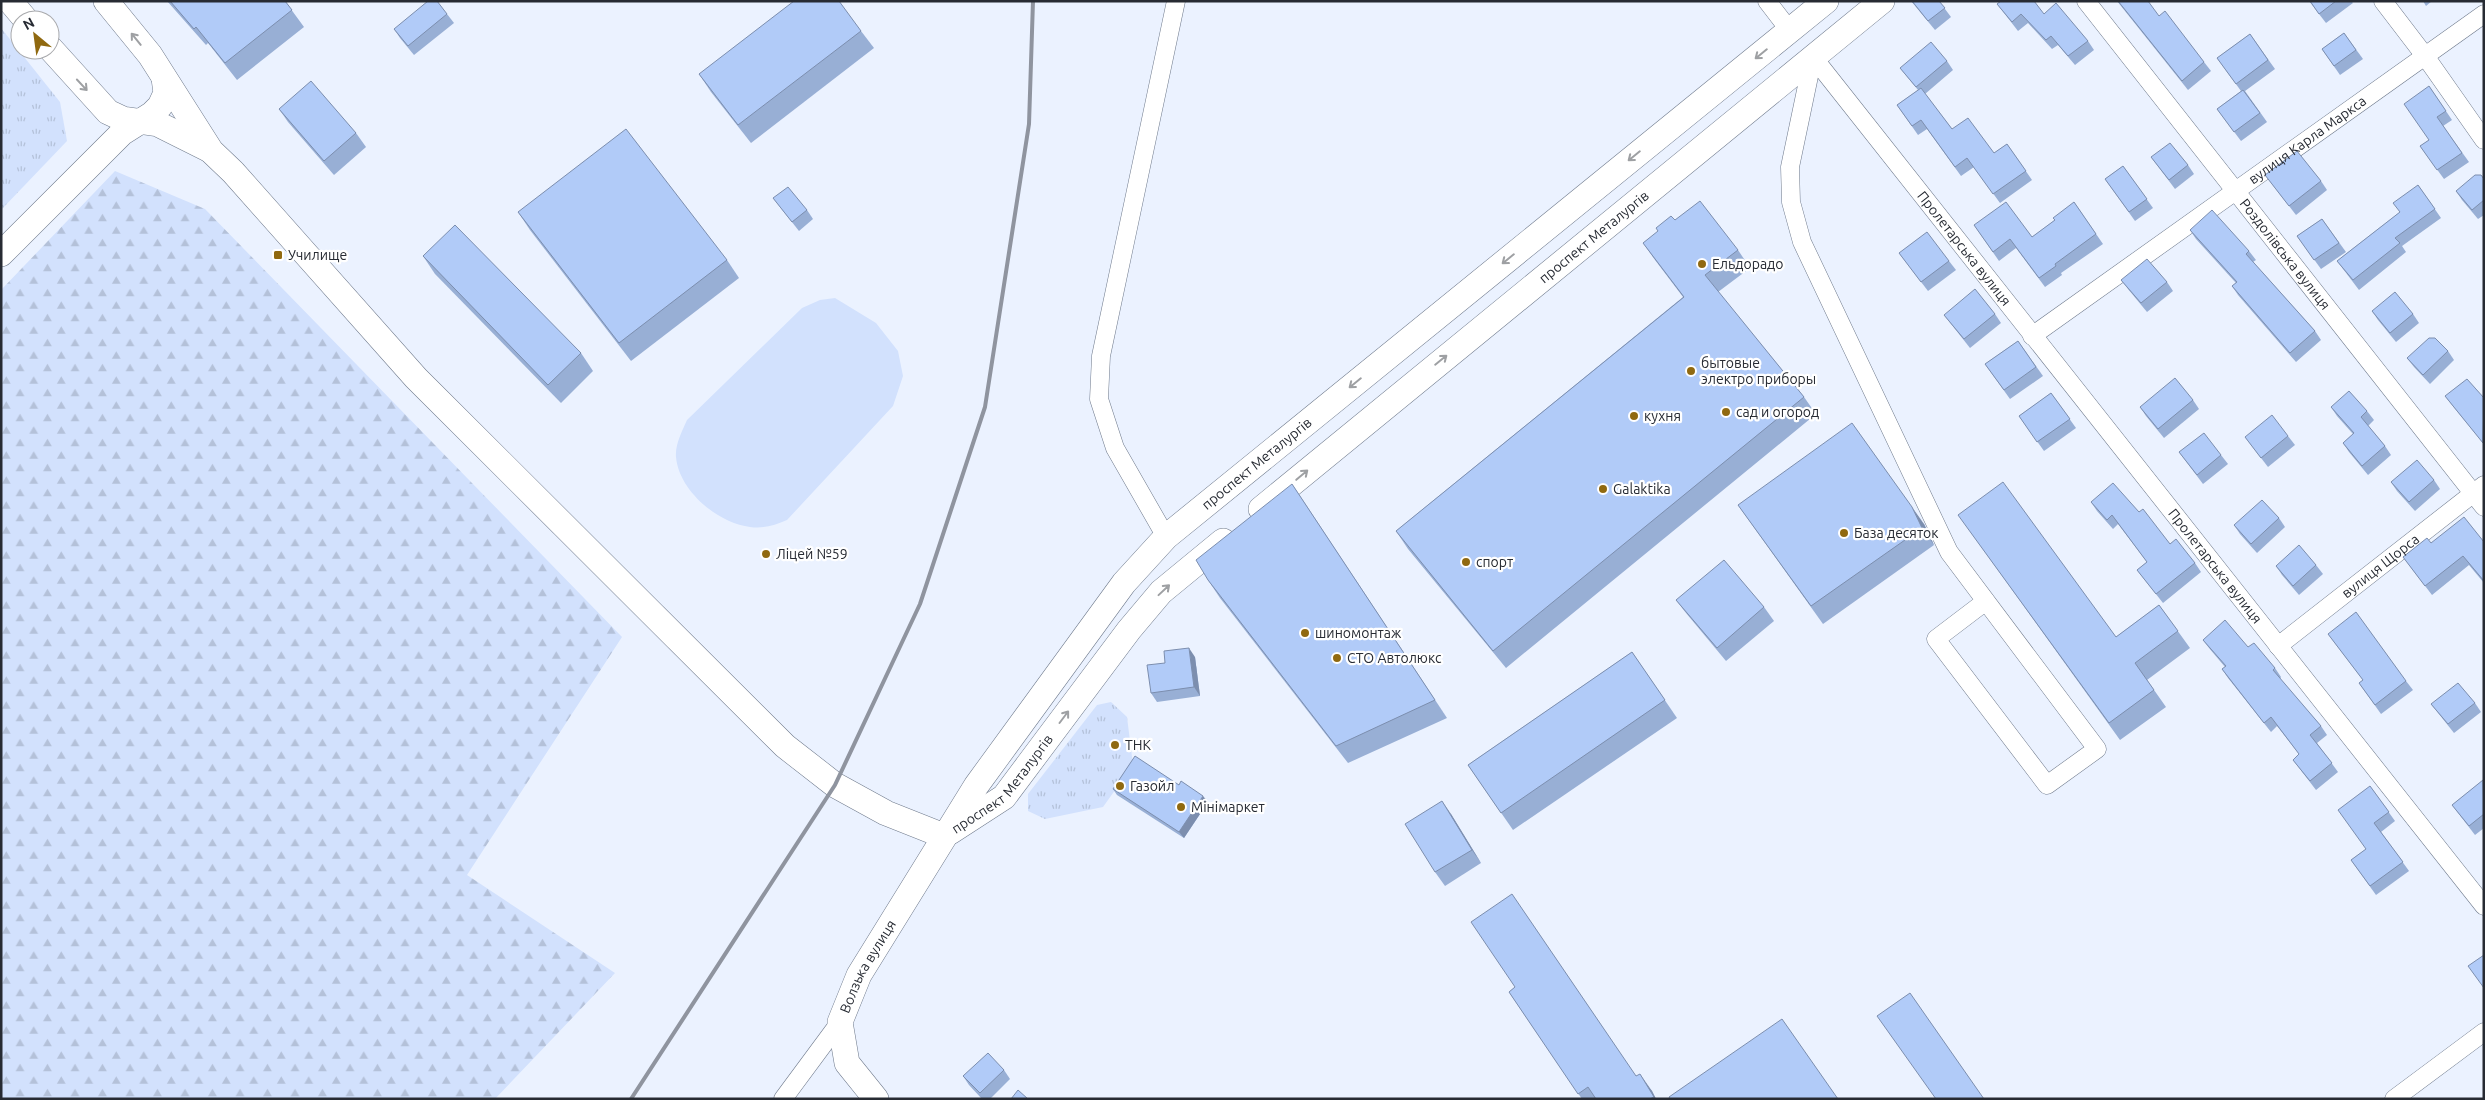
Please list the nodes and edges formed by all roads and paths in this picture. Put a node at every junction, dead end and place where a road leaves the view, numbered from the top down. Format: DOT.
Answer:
graph roads {
  1 [pos="106,1"];
  2 [pos="1176,1"];
  3 [pos="1767,1"];
  4 [pos="1826,1"];
  5 [pos="1882,1"];
  6 [pos="2086,1"];
  7 [pos="2382,1"];
  8 [pos="2484,14"];
  9 [pos="1790,31"];
  10 [pos="2425,56"];
  11 [pos="1813,57"];
  12 [pos="60,59"];
  13 [pos="164,78"];
  14 [pos="108,112"];
  15 [pos="138,122"];
  16 [pos="2484,140"];
  17 [pos="107,148"];
  18 [pos="212,151"];
  19 [pos="2235,192"];
  20 [pos="1,254"];
  21 [pos="2032,336"];
  22 [pos="1390,354"];
  23 [pos="1415,381"];
  24 [pos="2480,495"];
  25 [pos="1166,537"];
  26 [pos="1986,601"];
  27 [pos="2278,646"];
  28 [pos="944,836"];
  29 [pos="2484,906"];
  30 [pos="840,1022"];
  31 [pos="2484,1032"];
  32 [pos="783,1099"];
  33 [pos="876,1099"];
  34 [pos="2394,1099"];
  13 -- 1 [label="street, one-way"];
  2 -- 25 [label="street"];
  3 -- 9 [label="street"];
  4 -- 9 [label="street, проспект Металургів"];
  5 -- 11 [label="street, проспект Металургів"];
  6 -- 19 [label="street, Роздолівська вулиця"];
  7 -- 10 [label="street"];
  8 -- 10 [label="street, вулиця Карла Маркса"];
  9 -- 11 [label="street"];
  9 -- 22 [label="street, проспект Металургів, one-way"];
  10 -- 16 [label="street"];
  10 -- 19 [label="street, вулиця Карла Маркса"];
  11 -- 21 [label="street, Пролетарська вулиця"];
  23 -- 11 [label="street, проспект Металургів, one-way"];
  11 -- 26 [label="street"];
  12 -- 14 [label="street, one-way"];
  13 -- 15 [label="street"];
  13 -- 18 [label="street"];
  14 -- 15 [label="street"];
  14 -- 17 [label="street"];
  15 -- 17 [label="street"];
  15 -- 18 [label="street"];
  17 -- 20 [label="street"];
  18 -- 28 [label="street"];
  19 -- 21 [label="street, вулиця Карла Маркса"];
  19 -- 24 [label="street, Роздолівська вулиця"];
  21 -- 27 [label="street, Пролетарська вулиця"];
  22 -- 23 [label="street"];
  22 -- 25 [label="street, проспект Металургів, one-way"];
  28 -- 23 [label="street, проспект Металургів, one-way"];
  24 -- 27 [label="street, вулиця Щорса"];
  25 -- 28 [label="street, проспект Металургів"];
  26 -- 26 [label="street"];
  27 -- 29 [label="street, Пролетарська вулиця"];
  28 -- 30 [label="street, Волзька вулиця"];
  30 -- 32 [label="street"];
  30 -- 33 [label="street, Волзька вулиця"];
  31 -- 34 [label="street"];
}
